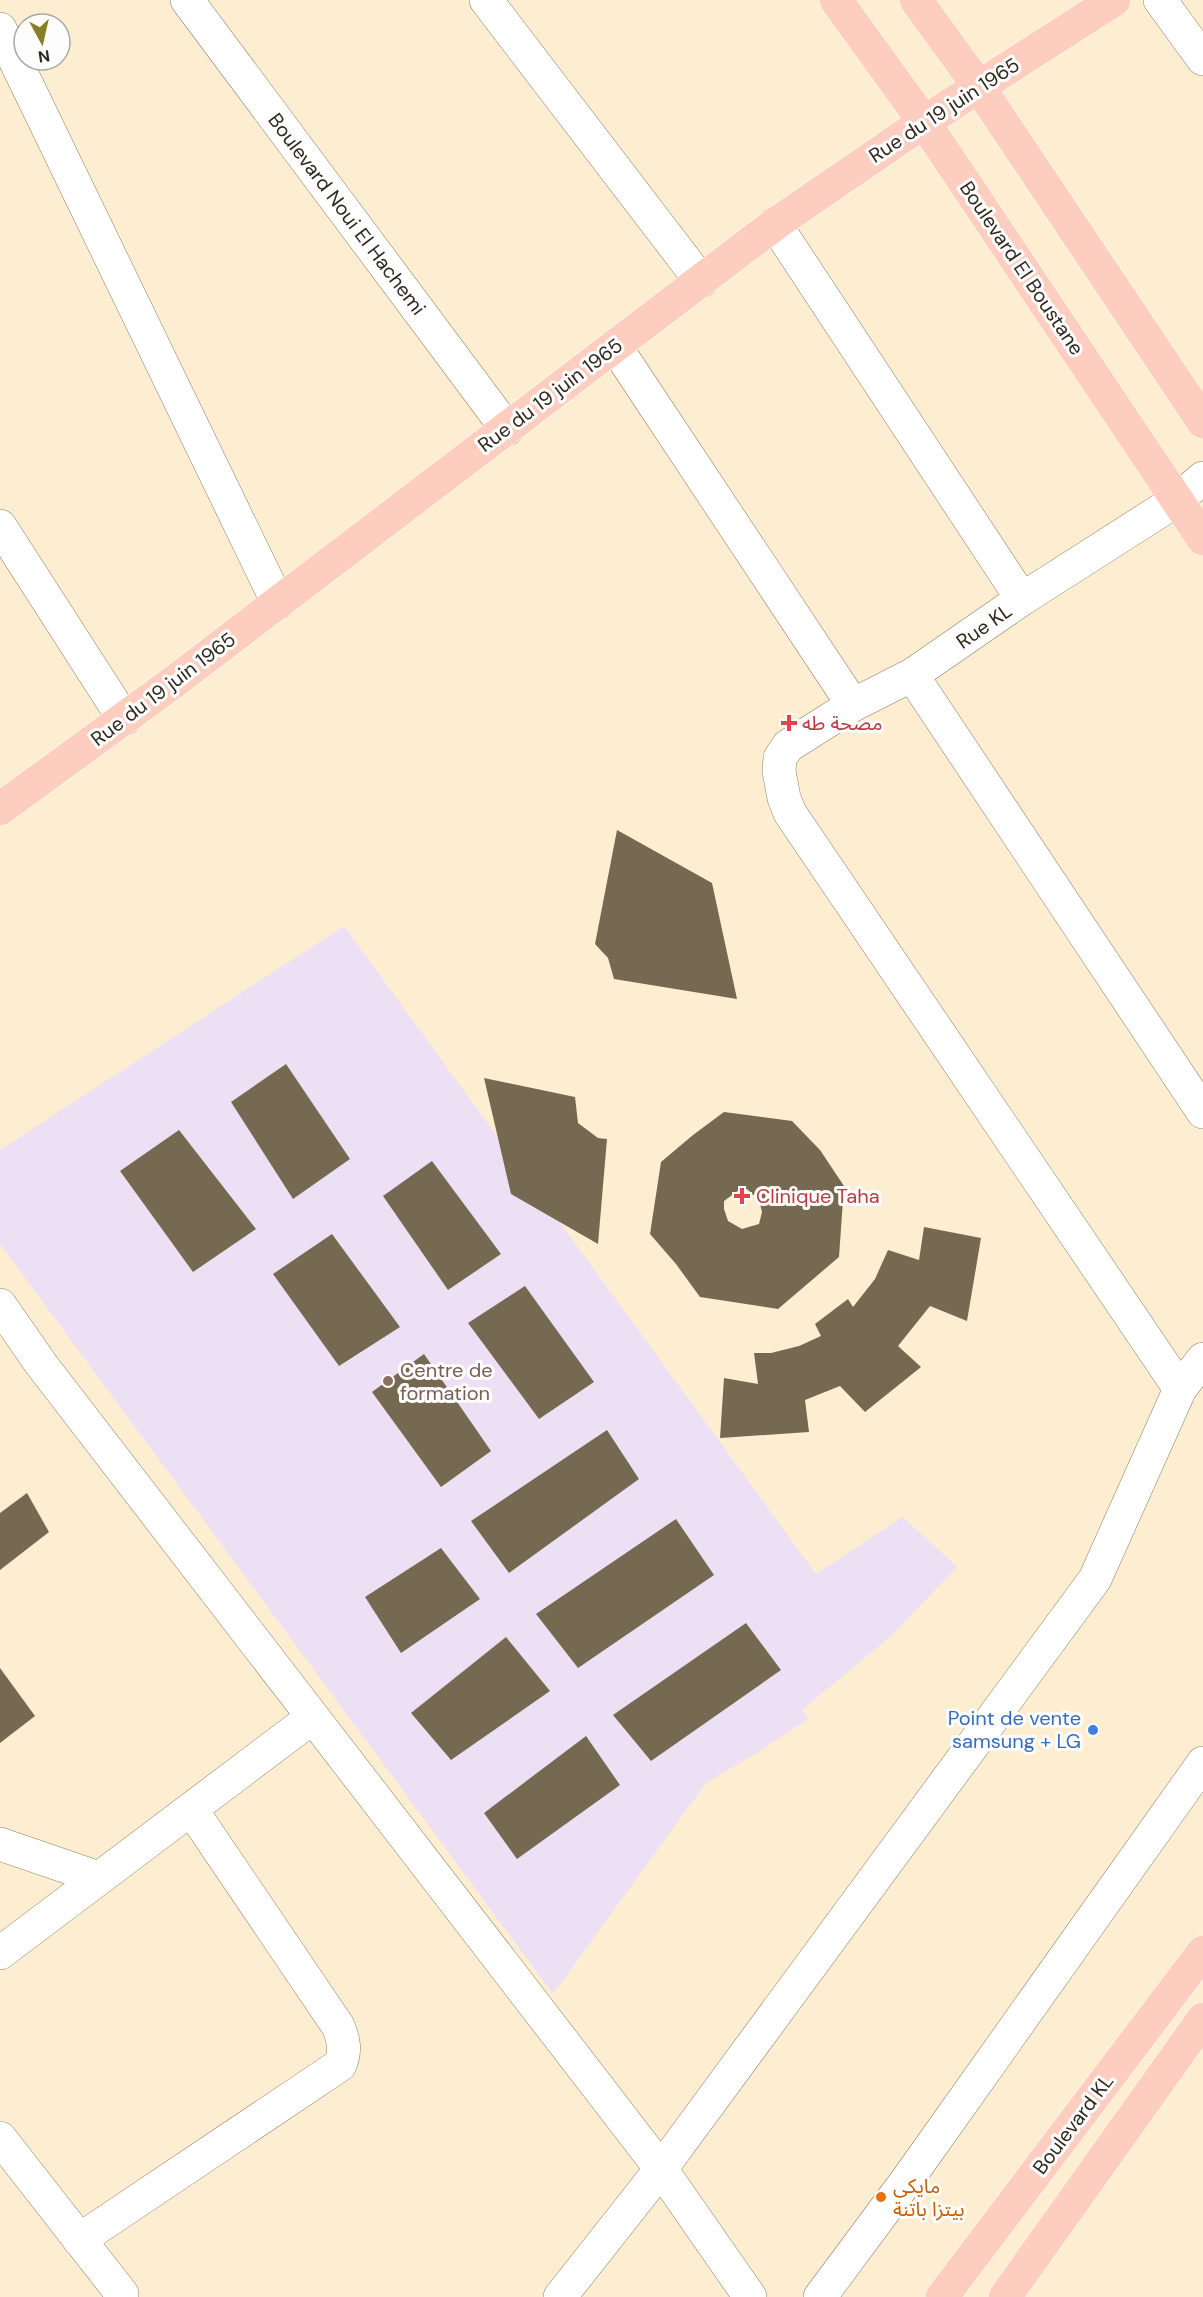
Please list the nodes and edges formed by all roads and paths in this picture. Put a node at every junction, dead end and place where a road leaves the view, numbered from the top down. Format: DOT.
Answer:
graph roads {
  1 [pos="186,0"];
  2 [pos="486,0"];
  3 [pos="836,0"];
  4 [pos="916,0"];
  5 [pos="1114,0"];
  6 [pos="1160,0"];
  7 [pos="0,29"];
  8 [pos="1203,59"];
  9 [pos="979,87"];
  10 [pos="924,122"];
  11 [pos="775,224"];
  12 [pos="701,281"];
  13 [pos="615,346"];
  14 [pos="1203,422"];
  15 [pos="507,429"];
  16 [pos="1203,478"];
  17 [pos="1177,500"];
  18 [pos="0,526"];
  19 [pos="1203,539"];
  20 [pos="1022,599"];
  21 [pos="278,603"];
  22 [pos="912,675"];
  23 [pos="854,705"];
  24 [pos="123,719"];
  25 [pos="0,809"];
  26 [pos="1203,1112"];
  27 [pos="0,1305"];
  28 [pos="1203,1359"];
  29 [pos="1180,1389"];
  30 [pos="313,1717"];
  31 [pos="1203,1763"];
  32 [pos="191,1809"];
  33 [pos="0,1844"];
  34 [pos="99,1878"];
  35 [pos="1203,1952"];
  36 [pos="0,1953"];
  37 [pos="1203,2019"];
  38 [pos="0,2138"];
  39 [pos="661,2169"];
  40 [pos="79,2240"];
  41 [pos="122,2294"];
  42 [pos="560,2297"];
  43 [pos="750,2297"];
  44 [pos="820,2297"];
  45 [pos="942,2297"];
  46 [pos="1005,2297"];
  1 -- 15 [label="street, Boulevard Noui El Hachemi"];
  2 -- 12 [label="street"];
  3 -- 10 [label="main road, Boulevard El Boustane"];
  4 -- 9 [label="main road"];
  5 -- 9 [label="main road, Rue du 19 juin 1965"];
  6 -- 8 [label="street"];
  7 -- 21 [label="street"];
  9 -- 10 [label="main road, Rue du 19 juin 1965"];
  9 -- 14 [label="main road"];
  10 -- 11 [label="main road, Rue du 19 juin 1965"];
  10 -- 17 [label="main road, Boulevard El Boustane"];
  11 -- 12 [label="main road, Rue du 19 juin 1965"];
  11 -- 20 [label="street"];
  12 -- 13 [label="main road, Rue du 19 juin 1965"];
  13 -- 15 [label="main road, Rue du 19 juin 1965"];
  13 -- 23 [label="street"];
  15 -- 21 [label="main road, Rue du 19 juin 1965"];
  16 -- 17 [label="street, Rue KL"];
  17 -- 19 [label="main road, Boulevard El Boustane"];
  17 -- 20 [label="street, Rue KL"];
  18 -- 24 [label="street"];
  20 -- 22 [label="street, Rue KL"];
  21 -- 24 [label="main road, Rue du 19 juin 1965"];
  22 -- 23 [label="street, Rue KL"];
  22 -- 26 [label="street"];
  23 -- 29 [label="street, Rue KL"];
  24 -- 25 [label="main road, Rue du 19 juin 1965"];
  27 -- 30 [label="street"];
  28 -- 29 [label="street"];
  29 -- 39 [label="street"];
  30 -- 32 [label="street"];
  30 -- 39 [label="street"];
  31 -- 44 [label="street"];
  32 -- 34 [label="street"];
  32 -- 40 [label="street"];
  33 -- 34 [label="street"];
  34 -- 36 [label="street"];
  35 -- 45 [label="main road, Boulevard KL"];
  37 -- 46 [label="main road"];
  38 -- 40 [label="street"];
  39 -- 42 [label="street"];
  39 -- 43 [label="street"];
  40 -- 41 [label="street"];
}
